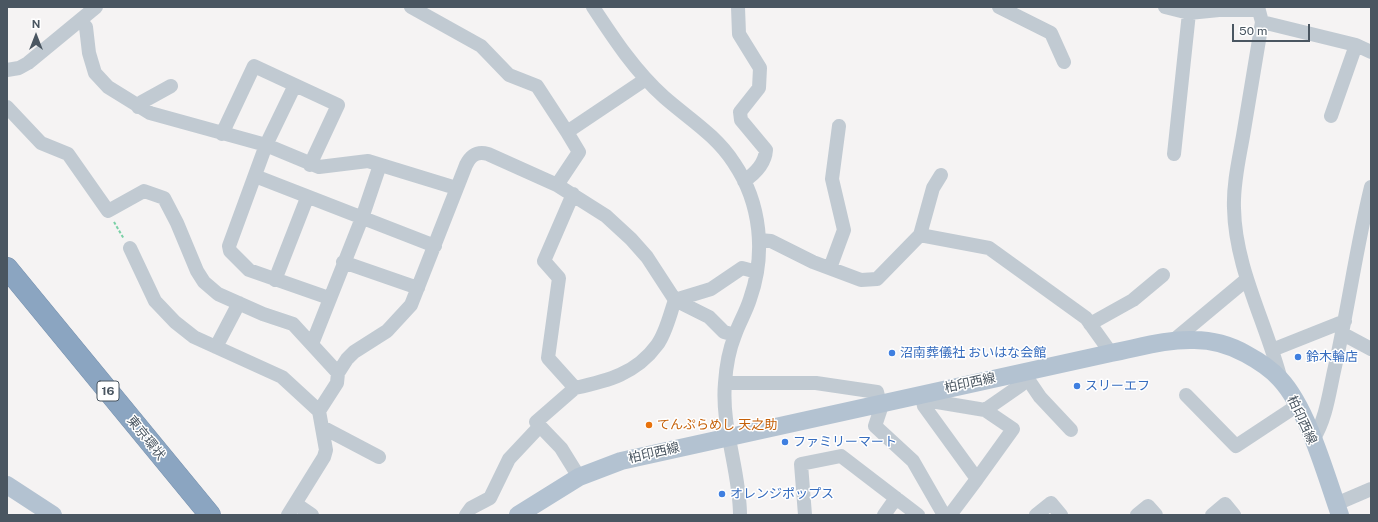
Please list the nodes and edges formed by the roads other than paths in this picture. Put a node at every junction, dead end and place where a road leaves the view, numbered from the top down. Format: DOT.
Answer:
graph roads {
  1 [pos="96,7"];
  2 [pos="411,7"];
  3 [pos="593,7"];
  4 [pos="738,7"];
  5 [pos="999,7"];
  6 [pos="1165,7"];
  7 [pos="1189,13"];
  8 [pos="1260,13"];
  9 [pos="80,21"];
  10 [pos="1356,45"];
  11 [pos="1371,52"];
  12 [pos="1064,62"];
  13 [pos="7,70"];
  14 [pos="646,80"];
  15 [pos="295,85"];
  16 [pos="172,86"];
  17 [pos="7,107"];
  18 [pos="138,107"];
  19 [pos="1331,116"];
  20 [pos="839,126"];
  21 [pos="567,132"];
  22 [pos="222,134"];
  23 [pos="266,146"];
  24 [pos="1174,154"];
  25 [pos="310,165"];
  26 [pos="380,165"];
  27 [pos="941,175"];
  28 [pos="255,176"];
  29 [pos="744,181"];
  30 [pos="557,185"];
  31 [pos="456,188"];
  32 [pos="1371,188"];
  33 [pos="573,194"];
  34 [pos="307,198"];
  35 [pos="362,218"];
  36 [pos="1366,233"];
  37 [pos="920,235"];
  38 [pos="759,240"];
  39 [pos="435,246"];
  40 [pos="130,248"];
  41 [pos="343,262"];
  42 [pos="7,268"];
  43 [pos="830,268"];
  44 [pos="757,272"];
  45 [pos="1163,275"];
  46 [pos="275,280"];
  47 [pos="1246,280"];
  48 [pos="418,288"];
  49 [pos="7,289"];
  50 [pos="329,298"];
  51 [pos="675,300"];
  52 [pos="239,303"];
  53 [pos="1090,324"];
  54 [pos="1344,327"];
  55 [pos="735,335"];
  56 [pos="1174,340"];
  57 [pos="312,344"];
  58 [pos="216,347"];
  59 [pos="1371,349"];
  60 [pos="1272,350"];
  61 [pos="1111,353"];
  62 [pos="1023,372"];
  63 [pos="338,373"];
  64 [pos="1281,380"];
  65 [pos="725,383"];
  66 [pos="575,388"];
  67 [pos="1186,395"];
  68 [pos="922,400"];
  69 [pos="880,403"];
  70 [pos="1298,405"];
  71 [pos="984,410"];
  72 [pos="320,411"];
  73 [pos="540,426"];
  74 [pos="322,427"];
  75 [pos="1071,430"];
  76 [pos="730,436"];
  77 [pos="1313,440"];
  78 [pos="379,457"];
  79 [pos="579,477"];
  80 [pos="977,479"];
  81 [pos="7,485"];
  82 [pos="1371,489"];
  83 [pos="896,498"];
  84 [pos="292,509"];
  85 [pos="1338,510"];
  86 [pos="53,515"];
  87 [pos="192,515"];
  88 [pos="210,515"];
  89 [pos="312,515"];
  90 [pos="466,515"];
  91 [pos="518,515"];
  92 [pos="740,515"];
  93 [pos="805,515"];
  94 [pos="884,515"];
  95 [pos="918,515"];
  96 [pos="944,515"];
  97 [pos="950,515"];
  98 [pos="1036,515"];
  99 [pos="1061,515"];
  100 [pos="1137,515"];
  101 [pos="1156,515"];
  102 [pos="1212,515"];
  103 [pos="1234,515"];
  1 -- 9 [label="street"];
  2 -- 21 [label="street"];
  3 -- 14 [label="street"];
  4 -- 29 [label="street"];
  5 -- 12 [label="street"];
  6 -- 7 [label="street"];
  7 -- 8 [label="street"];
  7 -- 24 [label="street"];
  8 -- 10 [label="street"];
  8 -- 47 [label="street"];
  9 -- 13 [label="street"];
  9 -- 18 [label="street"];
  10 -- 11 [label="street"];
  10 -- 19 [label="street"];
  14 -- 21 [label="street"];
  14 -- 29 [label="street"];
  15 -- 22 [label="street"];
  15 -- 23 [label="street"];
  15 -- 25 [label="street"];
  16 -- 18 [label="street"];
  17 -- 52 [label="street"];
  18 -- 22 [label="street"];
  20 -- 43 [label="street"];
  21 -- 30 [label="street"];
  22 -- 23 [label="street"];
  23 -- 25 [label="street"];
  23 -- 28 [label="street"];
  25 -- 26 [label="street"];
  26 -- 31 [label="street"];
  26 -- 35 [label="street"];
  27 -- 37 [label="street"];
  28 -- 34 [label="street"];
  28 -- 46 [label="street"];
  29 -- 38 [label="street"];
  30 -- 31 [label="street"];
  30 -- 33 [label="street"];
  31 -- 39 [label="street"];
  32 -- 36 [label="street"];
  33 -- 51 [label="street"];
  33 -- 66 [label="street"];
  34 -- 35 [label="street"];
  34 -- 46 [label="street"];
  35 -- 39 [label="street"];
  35 -- 41 [label="street"];
  36 -- 54 [label="street"];
  37 -- 43 [label="street"];
  37 -- 53 [label="street"];
  38 -- 43 [label="street"];
  38 -- 44 [label="street"];
  39 -- 48 [label="street"];
  40 -- 58 [label="street"];
  41 -- 48 [label="street"];
  41 -- 50 [label="street"];
  42 -- 88 [label="highway, 東京環状 / 16"];
  44 -- 51 [label="street"];
  44 -- 55 [label="street"];
  45 -- 53 [label="street"];
  46 -- 50 [label="street"];
  47 -- 56 [label="street"];
  47 -- 60 [label="street"];
  48 -- 63 [label="street"];
  49 -- 87 [label="highway, 東京環状 / 16"];
  50 -- 57 [label="street"];
  51 -- 55 [label="street"];
  51 -- 66 [label="street"];
  52 -- 57 [label="street"];
  52 -- 58 [label="street"];
  53 -- 61 [label="street"];
  54 -- 59 [label="street"];
  54 -- 60 [label="street"];
  54 -- 77 [label="street"];
  55 -- 65 [label="street"];
  56 -- 61 [label="main road, 柏印西線"];
  56 -- 64 [label="main road, 柏印西線"];
  57 -- 63 [label="street"];
  58 -- 72 [label="street"];
  60 -- 64 [label="street"];
  61 -- 62 [label="main road, 柏印西線"];
  62 -- 68 [label="main road, 柏印西線"];
  62 -- 71 [label="street"];
  62 -- 75 [label="street"];
  63 -- 72 [label="street"];
  64 -- 70 [label="main road, 柏印西線"];
  65 -- 69 [label="street"];
  65 -- 76 [label="street"];
  66 -- 73 [label="street"];
  67 -- 70 [label="street"];
  68 -- 69 [label="main road, 柏印西線"];
  68 -- 71 [label="street"];
  68 -- 80 [label="street"];
  69 -- 76 [label="main road, 柏印西線"];
  69 -- 96 [label="street"];
  70 -- 77 [label="main road, 柏印西線"];
  71 -- 80 [label="street"];
  72 -- 74 [label="street"];
  73 -- 79 [label="street"];
  73 -- 90 [label="street"];
  74 -- 78 [label="street"];
  74 -- 84 [label="street"];
  76 -- 79 [label="main road, 柏印西線"];
  76 -- 92 [label="street"];
  77 -- 85 [label="main road, 柏印西線"];
  79 -- 91 [label="main road, 柏印西線"];
  80 -- 97 [label="street"];
  81 -- 86 [label="main road"];
  82 -- 85 [label="street"];
  83 -- 93 [label="street"];
  83 -- 94 [label="street"];
  83 -- 95 [label="street"];
  84 -- 89 [label="street"];
  98 -- 99 [label="street"];
  100 -- 101 [label="street"];
  102 -- 103 [label="street"];
}
